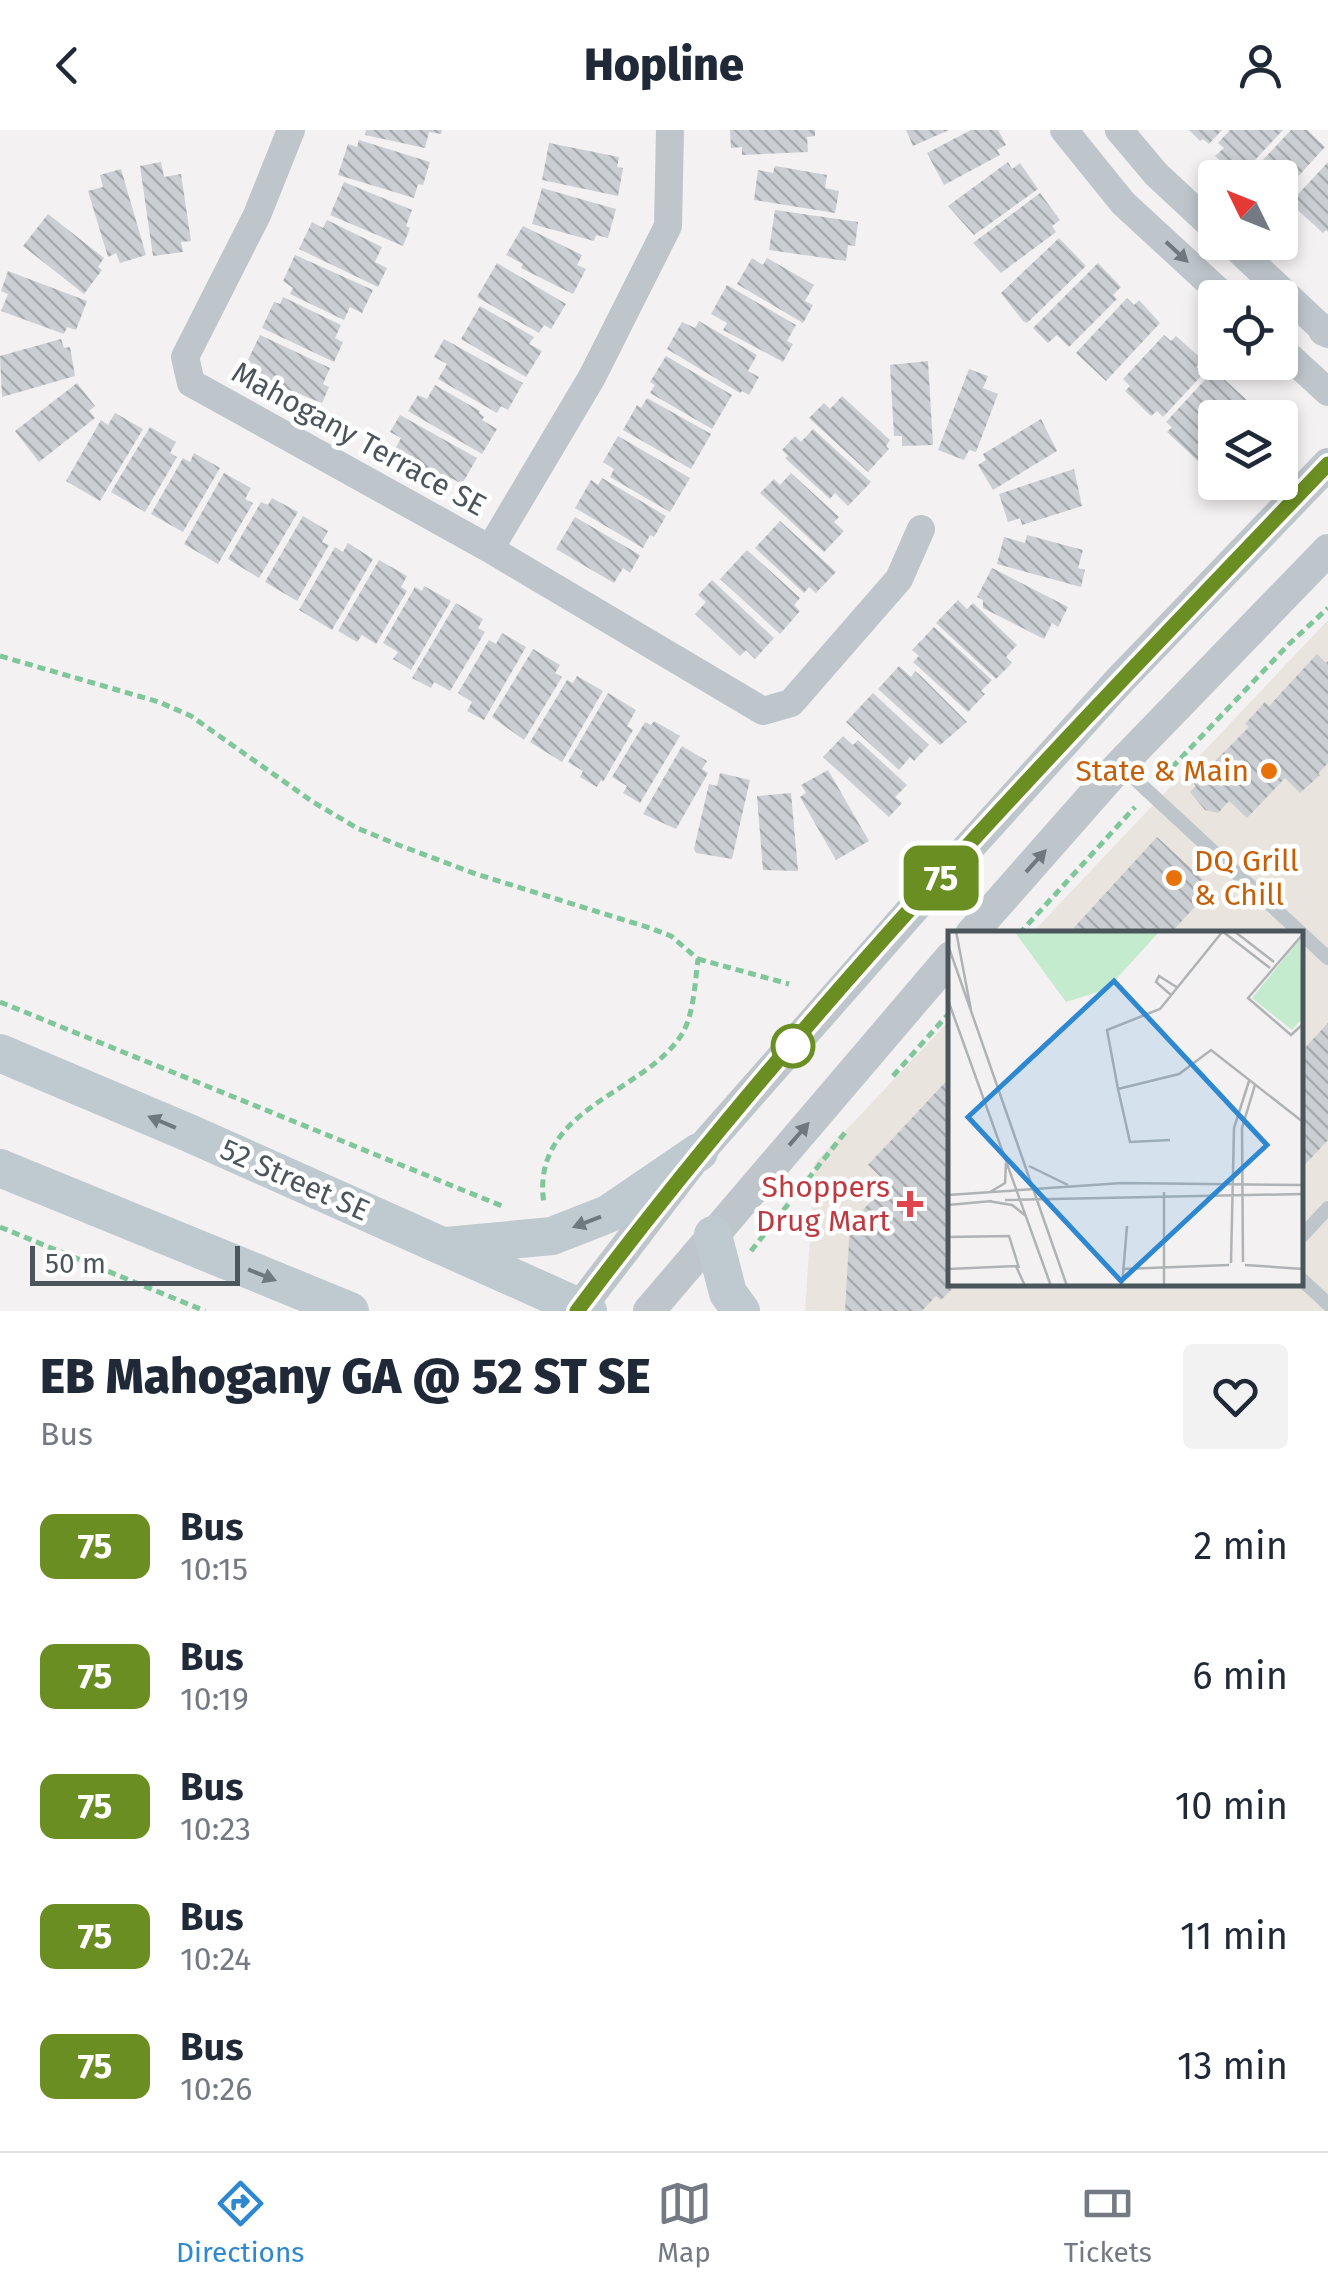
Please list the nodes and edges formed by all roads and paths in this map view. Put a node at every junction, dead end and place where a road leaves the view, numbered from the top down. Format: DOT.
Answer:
graph roads {
  1 [pos="292,130"];
  2 [pos="670,130"];
  3 [pos="1064,130"];
  4 [pos="1119,130"];
  5 [pos="1156,174"];
  6 [pos="1124,203"];
  7 [pos="1198,213"];
  8 [pos="1249,260"];
  9 [pos="1207,280"];
  10 [pos="1327,332"];
  11 [pos="1298,364"];
  12 [pos="1328,392"];
  13 [pos="1328,464"];
  14 [pos="921,529"];
  15 [pos="490,549"];
  16 [pos="1328,550"];
  17 [pos="1328,582"];
  18 [pos="1328,608"];
  19 [pos="1267,613"];
  20 [pos="0,656"];
  21 [pos="1120,765"];
  22 [pos="1149,792"];
  23 [pos="974,931"];
  24 [pos="1022,931"];
  25 [pos="1299,931"];
  26 [pos="1303,935"];
  27 [pos="698,958"];
  28 [pos="1328,958"];
  29 [pos="948,959"];
  30 [pos="789,984"];
  31 [pos="0,1002"];
  32 [pos="948,1013"];
  33 [pos="0,1054"];
  34 [pos="888,1081"];
  35 [pos="852,1123"];
  36 [pos="699,1152"];
  37 [pos="0,1168"];
  38 [pos="1328,1208"];
  39 [pos="516,1209"];
  40 [pos="546,1215"];
  41 [pos="0,1227"];
  42 [pos="713,1235"];
  43 [pos="1303,1235"];
  44 [pos="444,1246"];
  45 [pos="741,1265"];
  46 [pos="1303,1281"];
  47 [pos="1328,1304"];
  48 [pos="334,1307"];
  49 [pos="582,1310"];
  50 [pos="205,1311"];
  51 [pos="648,1311"];
  52 [pos="741,1311"];
  1 -- 15 [label="street, Mahogany Terrace SE"];
  2 -- 15 [label="street, Mahogany Terrace SE"];
  3 -- 6 [label="street"];
  4 -- 5 [label="street"];
  5 -- 6 [label="street"];
  5 -- 7 [label="street"];
  6 -- 9 [label="street, one-way"];
  8 -- 10 [label="street"];
  11 -- 12 [label="street"];
  13 -- 36 [label="street"];
  14 -- 15 [label="street"];
  16 -- 19 [label="street"];
  17 -- 19 [label="street"];
  18 -- 22 [label="path"];
  19 -- 21 [label="street"];
  20 -- 27 [label="path"];
  21 -- 22 [label="lane"];
  23 -- 21 [label="street, one-way"];
  22 -- 24 [label="path"];
  22 -- 25 [label="lane"];
  26 -- 28 [label="lane"];
  27 -- 30 [label="path"];
  27 -- 40 [label="path"];
  42 -- 29 [label="street, one-way"];
  31 -- 39 [label="path"];
  32 -- 34 [label="path"];
  44 -- 33 [label="main road, 52 Street SE, one-way"];
  35 -- 45 [label="path"];
  36 -- 44 [label="main road, one-way"];
  36 -- 49 [label="street"];
  37 -- 48 [label="main road, one-way"];
  38 -- 43 [label="lane"];
  41 -- 50 [label="path"];
  42 -- 51 [label="street"];
  42 -- 52 [label="main road"];
  44 -- 49 [label="main road, 52 Street SE"];
  46 -- 47 [label="lane"];
}
